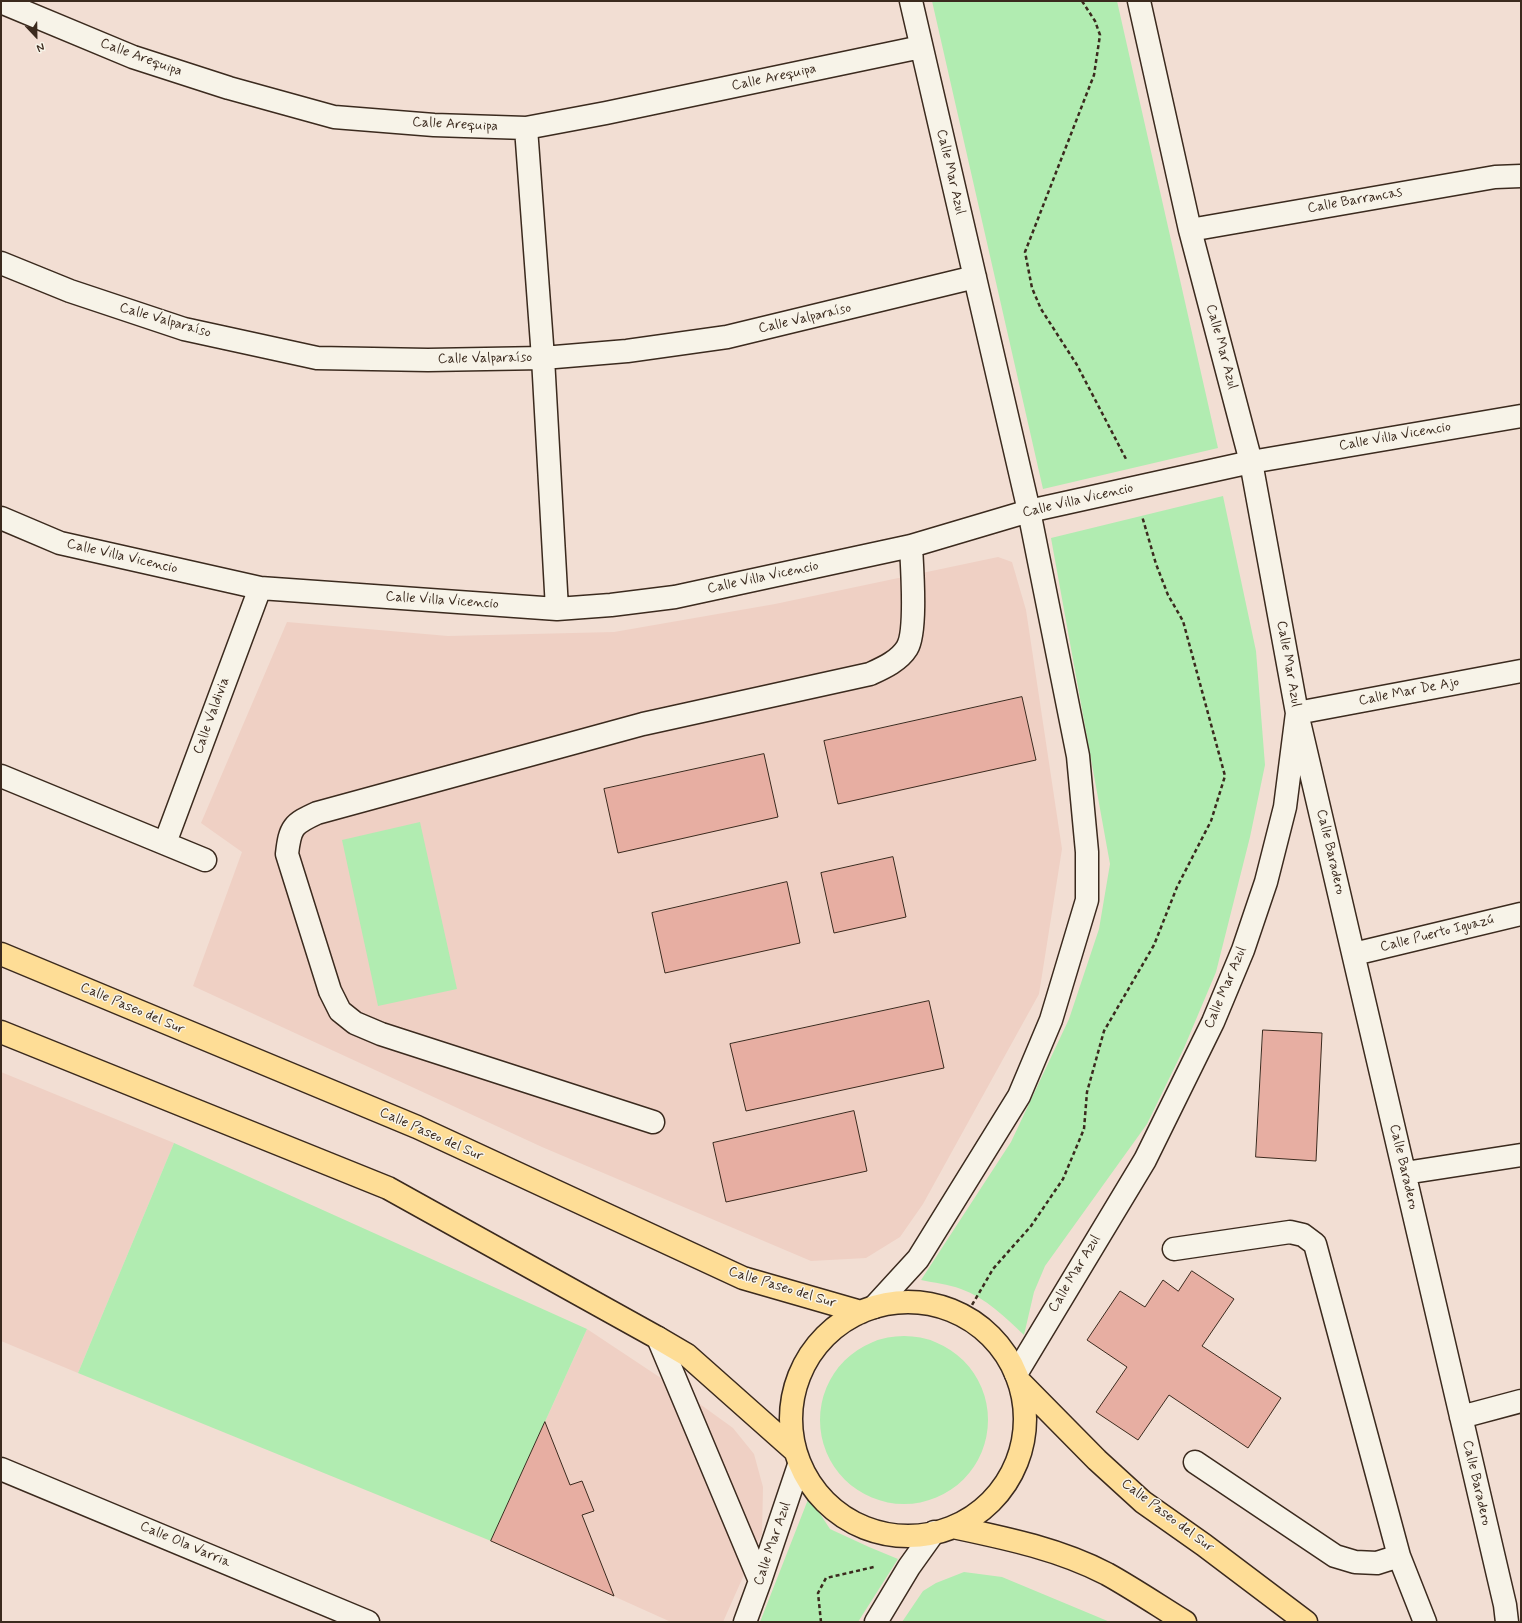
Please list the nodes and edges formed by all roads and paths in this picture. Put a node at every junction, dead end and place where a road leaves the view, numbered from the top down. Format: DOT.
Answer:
graph roads {
  1 [pos="911,1"];
  2 [pos="1082,1"];
  3 [pos="1139,1"];
  4 [pos="1,2"];
  5 [pos="922,47"];
  6 [pos="526,128"];
  7 [pos="1521,176"];
  8 [pos="1190,230"];
  9 [pos="1,263"];
  10 [pos="975,277"];
  11 [pos="543,358"];
  12 [pos="1521,416"];
  13 [pos="1251,462"];
  14 [pos="1134,488"];
  15 [pos="1029,511"];
  16 [pos="1,518"];
  17 [pos="911,546"];
  18 [pos="260,588"];
  19 [pos="557,609"];
  20 [pos="1521,671"];
  21 [pos="1298,713"];
  22 [pos="1,776"];
  23 [pos="165,843"];
  24 [pos="205,860"];
  25 [pos="1521,914"];
  26 [pos="1,954"];
  27 [pos="1354,954"];
  28 [pos="1,1032"];
  29 [pos="653,1122"];
  30 [pos="1521,1155"];
  31 [pos="1405,1173"];
  32 [pos="1174,1249"];
  33 [pos="867,1309"];
  34 [pos="965,1317"];
  35 [pos="658,1338"];
  36 [pos="1018,1378"];
  37 [pos="1521,1401"];
  38 [pos="1461,1417"];
  39 [pos="796,1457"];
  40 [pos="1195,1462"];
  41 [pos="1,1469"];
  42 [pos="944,1529"];
  43 [pos="917,1556"];
  44 [pos="1399,1556"];
  45 [pos="760,1581"];
  46 [pos="368,1622"];
  47 [pos="745,1622"];
  48 [pos="821,1622"];
  49 [pos="876,1622"];
  50 [pos="1185,1622"];
  51 [pos="1306,1622"];
  52 [pos="1425,1622"];
  53 [pos="1507,1622"];
  1 -- 5 [label="street, Calle Mar Azul"];
  2 -- 14 [label="path"];
  3 -- 8 [label="street, Calle Mar Azul"];
  4 -- 6 [label="street, Calle Arequipa"];
  5 -- 6 [label="street, Calle Arequipa"];
  5 -- 10 [label="street, Calle Mar Azul"];
  6 -- 11 [label="street"];
  7 -- 8 [label="street, Calle Barrancas"];
  8 -- 13 [label="street, Calle Mar Azul"];
  9 -- 11 [label="street, Calle Valparaíso"];
  10 -- 11 [label="street, Calle Valparaíso"];
  10 -- 15 [label="street, Calle Mar Azul"];
  11 -- 19 [label="street"];
  12 -- 13 [label="street, Calle Villa Vicencio"];
  13 -- 14 [label="street, Calle Villa Vicencio"];
  13 -- 21 [label="street, Calle Mar Azul"];
  14 -- 15 [label="street, Calle Villa Vicencio"];
  14 -- 34 [label="path"];
  15 -- 17 [label="street, Calle Villa Vicencio"];
  15 -- 33 [label="street, Calle Mar Azul"];
  16 -- 18 [label="street, Calle Villa Vicencio"];
  17 -- 19 [label="street, Calle Villa Vicencio"];
  17 -- 29 [label="street"];
  18 -- 19 [label="street, Calle Villa Vicencio"];
  18 -- 23 [label="street, Calle Valdivia"];
  20 -- 21 [label="street, Calle Mar De Ajo"];
  21 -- 27 [label="street, Calle Baradero"];
  21 -- 36 [label="street, Calle Mar Azul"];
  22 -- 23 [label="street"];
  23 -- 24 [label="street"];
  25 -- 27 [label="street, Calle Puerto Iguazú"];
  26 -- 33 [label="main road, Calle Paseo del Sur"];
  27 -- 31 [label="street, Calle Baradero"];
  28 -- 35 [label="main road"];
  30 -- 31 [label="street"];
  31 -- 38 [label="street, Calle Baradero"];
  32 -- 44 [label="street"];
  33 -- 34 [label="main road"];
  33 -- 39 [label="main road"];
  34 -- 36 [label="main road"];
  35 -- 39 [label="main road"];
  35 -- 45 [label="street"];
  36 -- 42 [label="main road"];
  36 -- 51 [label="main road, Calle Paseo del Sur"];
  37 -- 38 [label="street"];
  38 -- 53 [label="street, Calle Baradero"];
  39 -- 42 [label="main road"];
  39 -- 45 [label="street, Calle Mar Azul"];
  40 -- 44 [label="street"];
  41 -- 46 [label="street, Calle Ola Varria"];
  42 -- 43 [label="street"];
  42 -- 50 [label="main road"];
  43 -- 48 [label="path"];
  43 -- 49 [label="street"];
  44 -- 52 [label="street"];
  45 -- 47 [label="street, Calle Mar Azul"];
}
